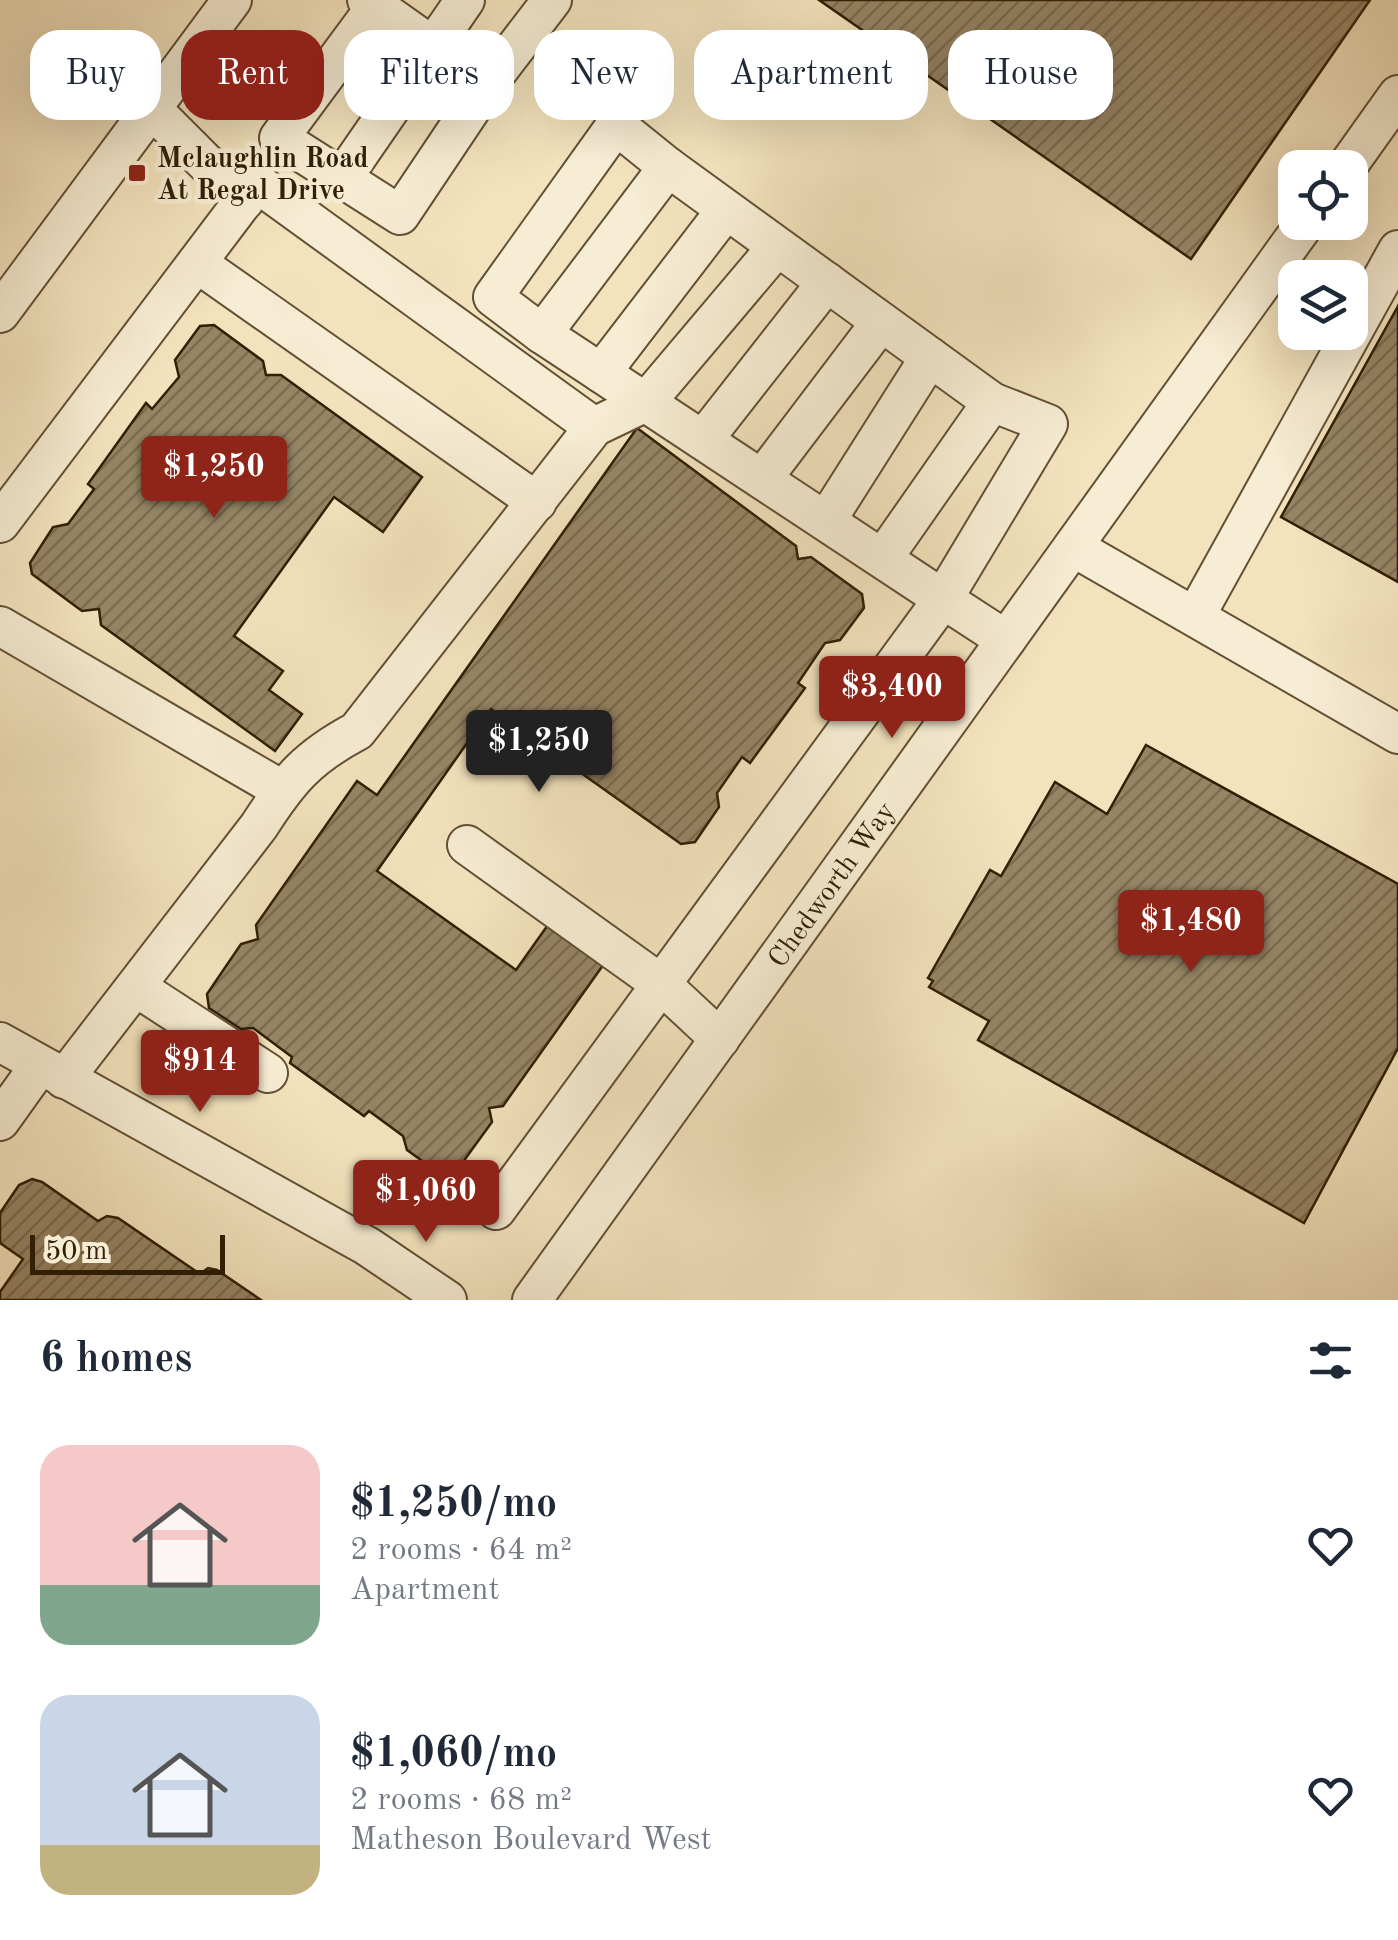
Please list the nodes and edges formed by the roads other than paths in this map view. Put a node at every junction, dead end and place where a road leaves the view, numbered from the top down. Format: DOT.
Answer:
graph roads {
  1 [pos="232,0"];
  2 [pos="465,0"];
  3 [pos="552,0"];
  4 [pos="375,2"];
  5 [pos="411,30"];
  6 [pos="442,30"];
  7 [pos="514,50"];
  8 [pos="161,93"];
  9 [pos="1398,94"];
  10 [pos="161,118"];
  11 [pos="141,120"];
  12 [pos="381,120"];
  13 [pos="464,120"];
  14 [pos="1359,150"];
  15 [pos="668,167"];
  16 [pos="341,180"];
  17 [pos="244,201"];
  18 [pos="726,210"];
  19 [pos="1293,240"];
  20 [pos="777,246"];
  21 [pos="1398,250"];
  22 [pos="197,263"];
  23 [pos="826,282"];
  24 [pos="0,313"];
  25 [pos="881,322"];
  26 [pos="542,334"];
  27 [pos="930,357"];
  28 [pos="601,373"];
  29 [pos="646,402"];
  30 [pos="992,402"];
  31 [pos="594,427"];
  32 [pos="703,440"];
  33 [pos="762,479"];
  34 [pos="536,502"];
  35 [pos="826,521"];
  36 [pos="0,523"];
  37 [pos="1073,547"];
  38 [pos="883,558"];
  39 [pos="944,598"];
  40 [pos="1196,615"];
  41 [pos="0,626"];
  42 [pos="1006,640"];
  43 [pos="1398,734"];
  44 [pos="282,790"];
  45 [pos="467,844"];
  46 [pos="662,984"];
  47 [pos="136,986"];
  48 [pos="720,1039"];
  49 [pos="0,1042"];
  50 [pos="52,1072"];
  51 [pos="268,1073"];
  52 [pos="0,1121"];
  53 [pos="496,1210"];
  54 [pos="447,1300"];
  55 [pos="532,1300"];
  1 -- 8 [label="street"];
  2 -- 6 [label="street"];
  3 -- 7 [label="street"];
  4 -- 5 [label="street"];
  4 -- 16 [label="street"];
  9 -- 14 [label="street"];
  10 -- 17 [label="street"];
  11 -- 24 [label="street"];
  12 -- 16 [label="street"];
  13 -- 16 [label="street"];
  15 -- 18 [label="street"];
  15 -- 26 [label="street"];
  15 -- 26 [label="street"];
  17 -- 22 [label="street"];
  17 -- 31 [label="street"];
  18 -- 20 [label="street"];
  18 -- 28 [label="street"];
  19 -- 37 [label="street, Chedworth Way"];
  20 -- 23 [label="street"];
  20 -- 29 [label="street"];
  21 -- 40 [label="street"];
  22 -- 34 [label="street"];
  22 -- 36 [label="street"];
  23 -- 25 [label="street"];
  23 -- 32 [label="street"];
  25 -- 27 [label="street"];
  25 -- 33 [label="street"];
  26 -- 28 [label="street"];
  27 -- 30 [label="street"];
  27 -- 35 [label="street"];
  28 -- 29 [label="street"];
  29 -- 31 [label="street"];
  29 -- 32 [label="street"];
  30 -- 38 [label="street"];
  30 -- 39 [label="street"];
  31 -- 34 [label="street"];
  32 -- 33 [label="street"];
  33 -- 35 [label="street"];
  34 -- 44 [label="street"];
  35 -- 38 [label="street"];
  37 -- 40 [label="street"];
  37 -- 42 [label="street, Chedworth Way"];
  38 -- 39 [label="street"];
  39 -- 42 [label="street"];
  39 -- 46 [label="street"];
  40 -- 43 [label="street"];
  41 -- 44 [label="street"];
  42 -- 48 [label="street, Chedworth Way"];
  44 -- 47 [label="street"];
  45 -- 46 [label="street"];
  46 -- 48 [label="street"];
  46 -- 53 [label="street"];
  47 -- 50 [label="street"];
  47 -- 51 [label="street"];
  48 -- 55 [label="street, Chedworth Way"];
  49 -- 50 [label="street"];
  50 -- 52 [label="street"];
  50 -- 54 [label="street"];
}
